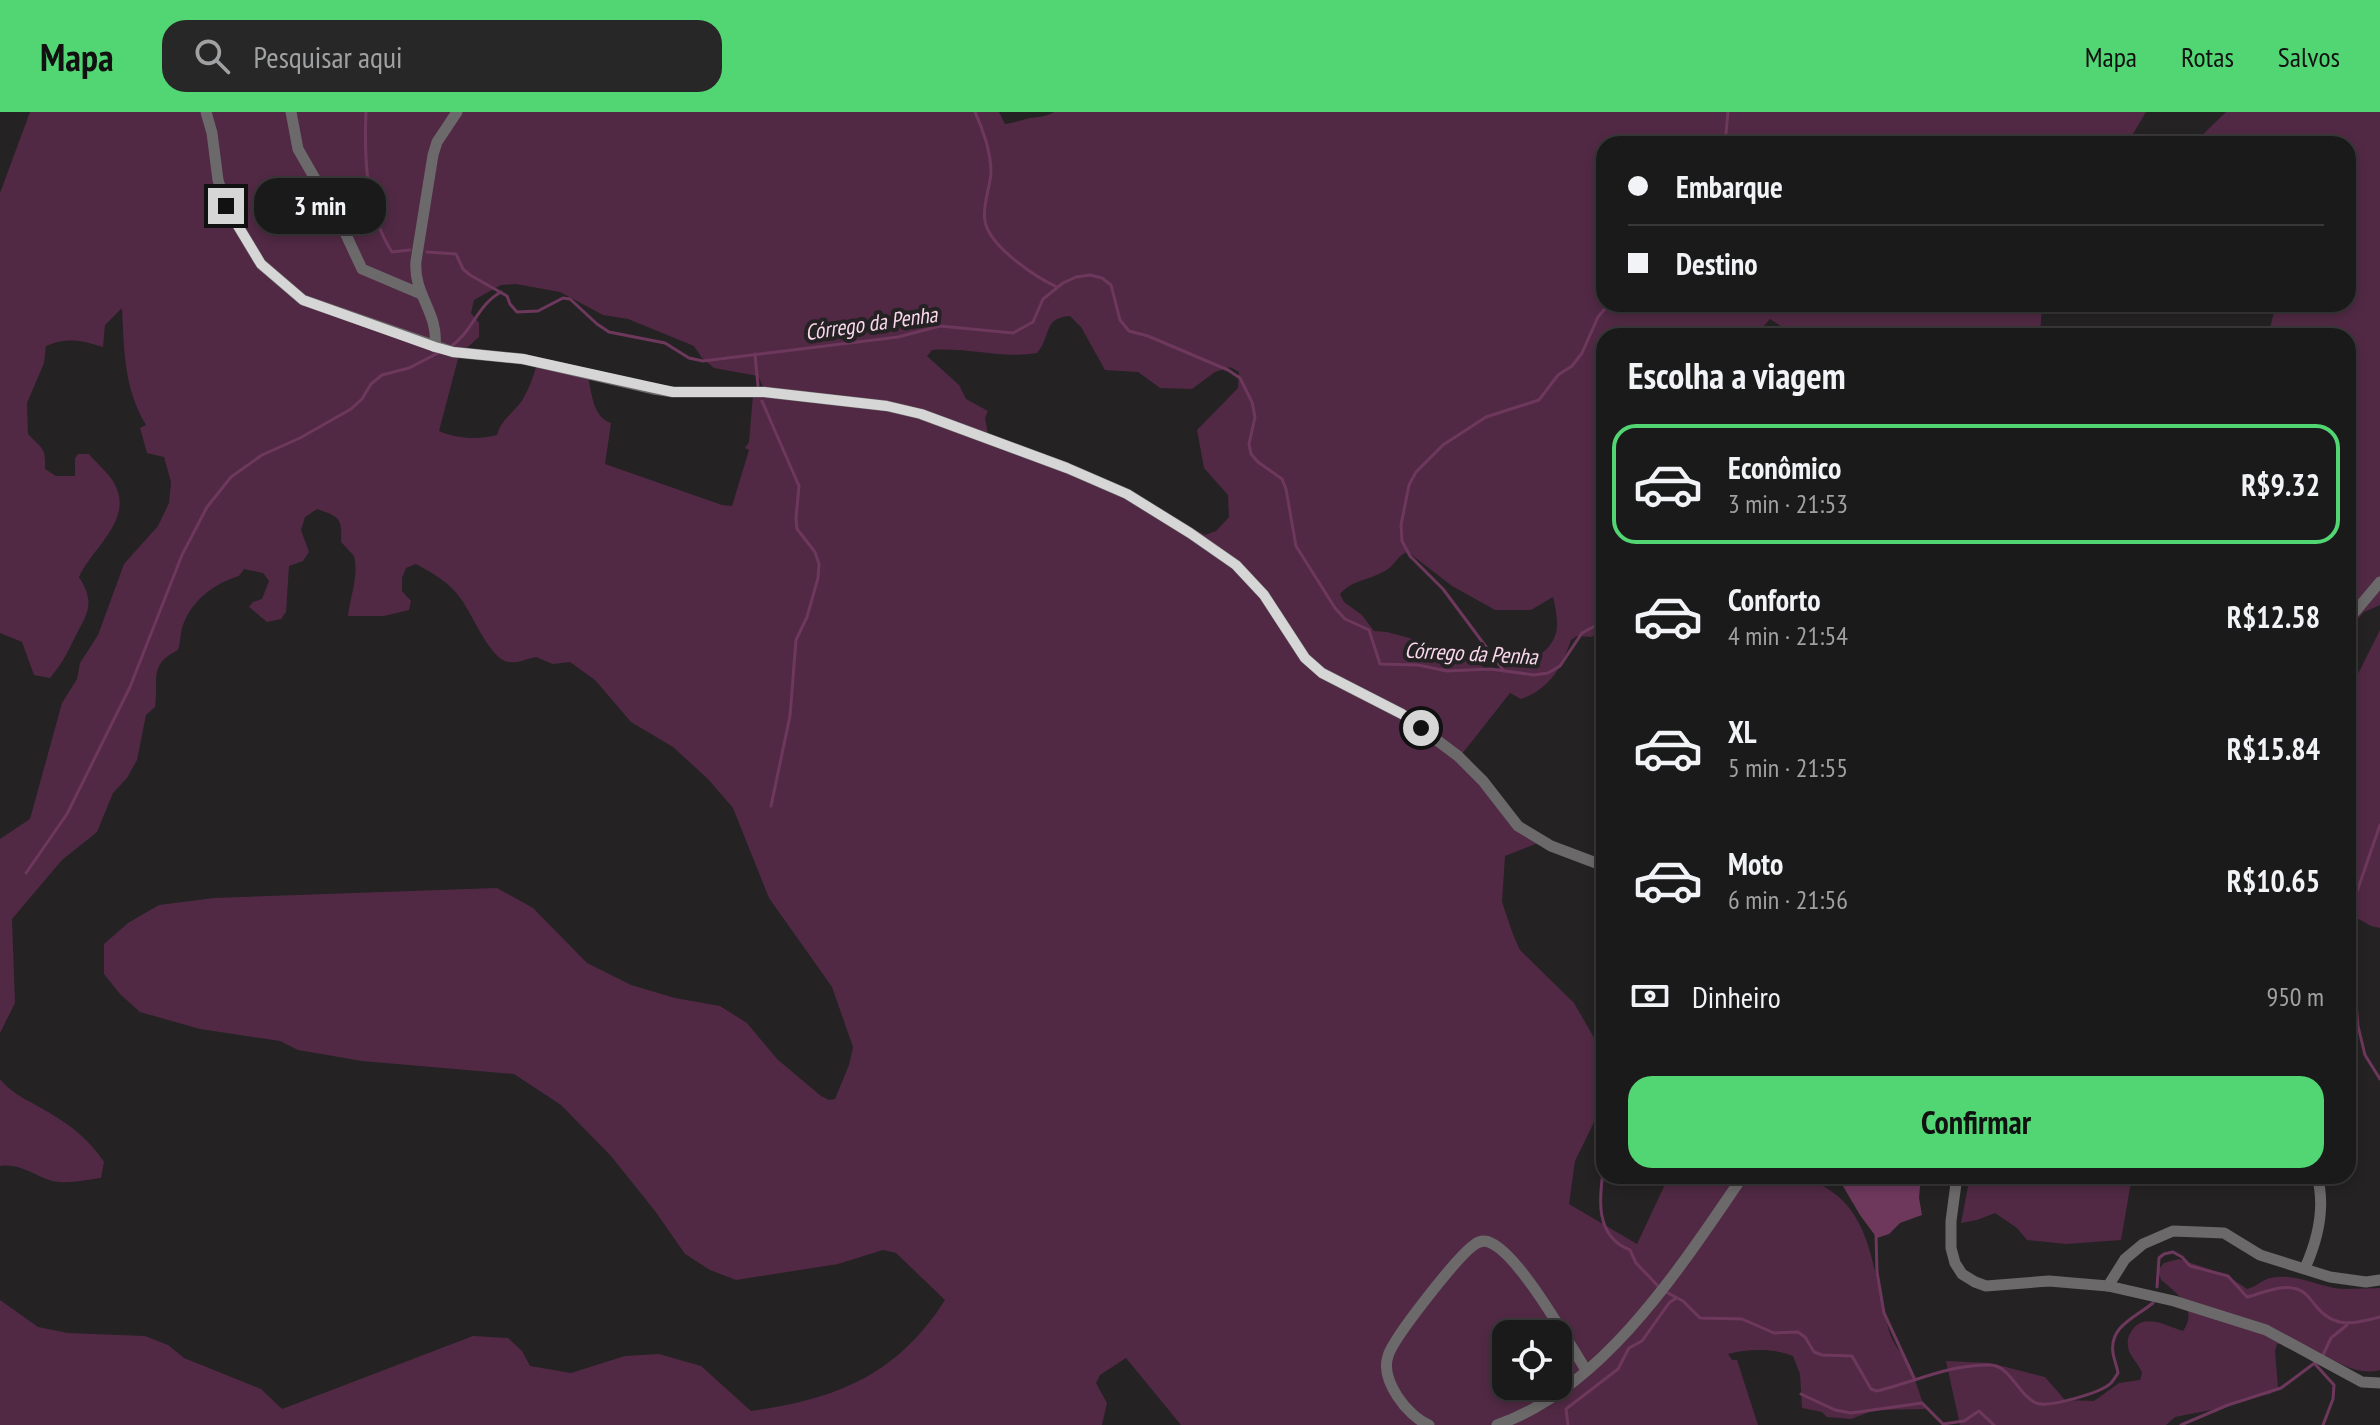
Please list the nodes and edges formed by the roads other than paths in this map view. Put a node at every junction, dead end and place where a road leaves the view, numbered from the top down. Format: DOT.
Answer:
graph roads {
  1 [pos="206,112"];
  2 [pos="291,112"];
  3 [pos="457,112"];
  4 [pos="422,295"];
  5 [pos="435,347"];
  6 [pos="2380,582"];
  7 [pos="2356,610"];
  8 [pos="1596,863"];
  9 [pos="1737,1184"];
  10 [pos="1956,1184"];
  11 [pos="2317,1184"];
  12 [pos="2305,1268"];
  13 [pos="2380,1280"];
  14 [pos="2108,1286"];
  15 [pos="1586,1370"];
  16 [pos="2380,1383"];
  17 [pos="1429,1425"];
  18 [pos="1497,1425"];
  1 -- 5 [label="street"];
  2 -- 4 [label="street"];
  3 -- 4 [label="street"];
  4 -- 5 [label="street"];
  5 -- 8 [label="street"];
  6 -- 7 [label="street"];
  9 -- 15 [label="street"];
  10 -- 14 [label="street"];
  11 -- 12 [label="street"];
  12 -- 13 [label="street"];
  12 -- 14 [label="street"];
  14 -- 16 [label="street"];
  15 -- 17 [label="street"];
  15 -- 18 [label="street"];
}
